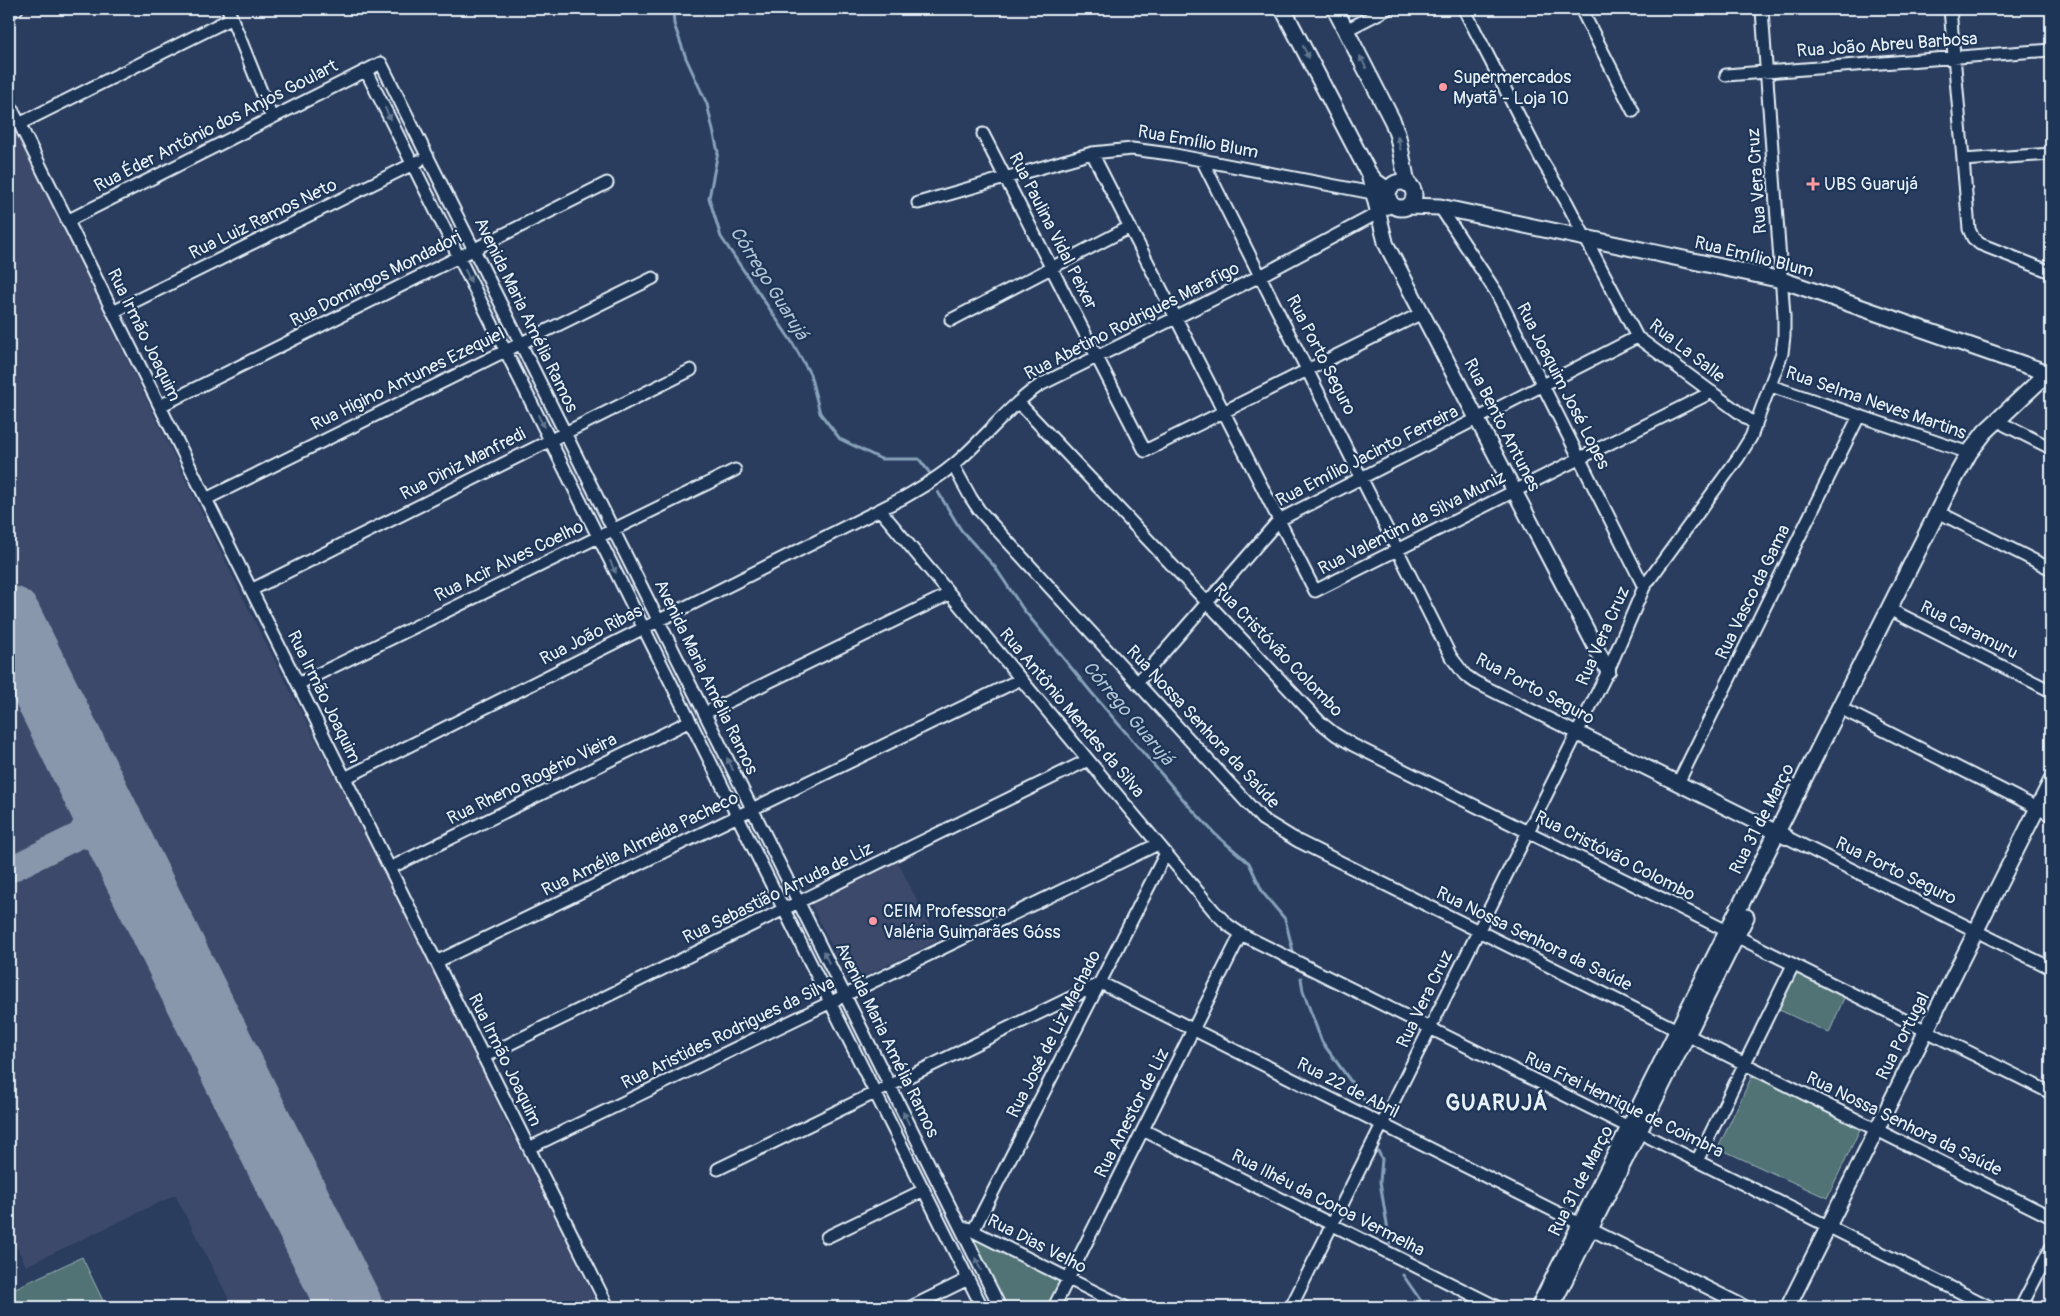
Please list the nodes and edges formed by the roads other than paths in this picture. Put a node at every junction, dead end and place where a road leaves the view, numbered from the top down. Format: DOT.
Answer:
graph roads {
  1 [pos="17,9"];
  2 [pos="1283,9"];
  3 [pos="1335,9"];
  4 [pos="1387,9"];
  5 [pos="1464,9"];
  6 [pos="1581,9"];
  7 [pos="1950,9"];
  8 [pos="1762,10"];
  9 [pos="9,13"];
  10 [pos="230,13"];
  11 [pos="1346,30"];
  12 [pos="2051,50"];
  13 [pos="1954,58"];
  14 [pos="381,63"];
  15 [pos="366,71"];
  16 [pos="1766,72"];
  17 [pos="1726,75"];
  18 [pos="9,103"];
  19 [pos="1633,110"];
  20 [pos="272,118"];
  21 [pos="19,124"];
  22 [pos="984,134"];
  23 [pos="1092,153"];
  24 [pos="2051,154"];
  25 [pos="428,157"];
  26 [pos="1202,160"];
  27 [pos="1962,160"];
  28 [pos="413,164"];
  29 [pos="1368,172"];
  30 [pos="1006,178"];
  31 [pos="607,183"];
  32 [pos="1373,193"];
  33 [pos="1400,196"];
  34 [pos="918,203"];
  35 [pos="1440,207"];
  36 [pos="1378,213"];
  37 [pos="67,221"];
  38 [pos="1130,228"];
  39 [pos="1585,238"];
  40 [pos="474,250"];
  41 [pos="459,257"];
  42 [pos="1052,268"];
  43 [pos="2051,272"];
  44 [pos="1260,276"];
  45 [pos="653,278"];
  46 [pos="1782,280"];
  47 [pos="113,312"];
  48 [pos="1422,313"];
  49 [pos="1176,318"];
  50 [pos="951,320"];
  51 [pos="1637,337"];
  52 [pos="520,343"];
  53 [pos="506,350"];
  54 [pos="1098,357"];
  55 [pos="691,370"];
  56 [pos="1307,370"];
  57 [pos="2050,375"];
  58 [pos="1543,386"];
  59 [pos="1771,386"];
  60 [pos="1712,392"];
  61 [pos="1018,402"];
  62 [pos="160,406"];
  63 [pos="1224,412"];
  64 [pos="1859,416"];
  65 [pos="1477,419"];
  66 [pos="1756,425"];
  67 [pos="2005,425"];
  68 [pos="565,433"];
  69 [pos="550,440"];
  70 [pos="2051,448"];
  71 [pos="1969,453"];
  72 [pos="1579,459"];
  73 [pos="953,465"];
  74 [pos="735,470"];
  75 [pos="1361,478"];
  76 [pos="1515,491"];
  77 [pos="206,499"];
  78 [pos="880,510"];
  79 [pos="1946,516"];
  80 [pos="1279,520"];
  81 [pos="613,530"];
  82 [pos="598,537"];
  83 [pos="1397,550"];
  84 [pos="2051,568"];
  85 [pos="1644,587"];
  86 [pos="251,590"];
  87 [pos="949,594"];
  88 [pos="1208,603"];
  89 [pos="1897,613"];
  90 [pos="659,621"];
  91 [pos="644,628"];
  92 [pos="1608,671"];
  93 [pos="1021,679"];
  94 [pos="1137,683"];
  95 [pos="298,684"];
  96 [pos="2051,691"];
  97 [pos="1848,712"];
  98 [pos="704,714"];
  99 [pos="690,721"];
  100 [pos="1577,733"];
  101 [pos="1088,760"];
  102 [pos="345,778"];
  103 [pos="2051,781"];
  104 [pos="1678,783"];
  105 [pos="2038,808"];
  106 [pos="752,809"];
  107 [pos="2051,814"];
  108 [pos="738,816"];
  109 [pos="1528,832"];
  110 [pos="1781,834"];
  111 [pos="1162,849"];
  112 [pos="390,868"];
  113 [pos="799,902"];
  114 [pos="784,910"];
  115 [pos="1478,931"];
  116 [pos="1976,931"];
  117 [pos="1242,934"];
  118 [pos="1731,934"];
  119 [pos="436,962"];
  120 [pos="1793,964"];
  121 [pos="2051,968"];
  122 [pos="1101,983"];
  123 [pos="845,996"];
  124 [pos="830,1003"];
  125 [pos="1430,1028"];
  126 [pos="1194,1030"];
  127 [pos="1926,1031"];
  128 [pos="1682,1033"];
  129 [pos="484,1057"];
  130 [pos="1745,1064"];
  131 [pos="890,1085"];
  132 [pos="875,1093"];
  133 [pos="2051,1093"];
  134 [pos="1382,1124"];
  135 [pos="1143,1130"];
  136 [pos="1634,1130"];
  137 [pos="1877,1130"];
  138 [pos="529,1148"];
  139 [pos="1697,1161"];
  140 [pos="718,1169"];
  141 [pos="924,1190"];
  142 [pos="934,1211"];
  143 [pos="2051,1217"];
  144 [pos="958,1223"];
  145 [pos="1332,1225"];
  146 [pos="1828,1226"];
  147 [pos="1585,1227"];
  148 [pos="973,1231"];
  149 [pos="827,1237"];
  150 [pos="2051,1248"];
  151 [pos="1068,1278"];
  152 [pos="968,1279"];
  153 [pos="608,1307"];
  154 [pos="911,1307"];
  155 [pos="982,1307"];
  156 [pos="1000,1307"];
  157 [pos="1054,1307"];
  158 [pos="1125,1307"];
  159 [pos="1291,1307"];
  160 [pos="1497,1307"];
  161 [pos="1539,1307"];
  162 [pos="1551,1307"];
  163 [pos="1746,1307"];
  164 [pos="1788,1307"];
  165 [pos="1990,1307"];
  166 [pos="2021,1307"];
  1 -- 9 [label="street"];
  2 -- 29 [label="main road, one-way"];
  3 -- 11 [label="main road"];
  4 -- 11 [label="street"];
  5 -- 39 [label="street, Rua La Salle"];
  6 -- 19 [label="street"];
  7 -- 13 [label="street"];
  8 -- 16 [label="street, Rua Vera Cruz"];
  10 -- 20 [label="street"];
  10 -- 21 [label="street"];
  33 -- 11 [label="main road, one-way"];
  12 -- 13 [label="street, Rua João Abreu Barbosa"];
  13 -- 16 [label="street, Rua João Abreu Barbosa"];
  13 -- 27 [label="street"];
  14 -- 15 [label="street, Rua Éder Antônio dos Anjos Goulart"];
  14 -- 25 [label="street, Avenida Maria Amélia Ramos"];
  15 -- 20 [label="street, Rua Éder Antônio dos Anjos Goulart"];
  15 -- 28 [label="street, Avenida Maria Amélia Ramos, one-way"];
  16 -- 17 [label="street, Rua João Abreu Barbosa"];
  16 -- 46 [label="street, Rua Vera Cruz"];
  18 -- 21 [label="street, Rua Irmão Joaquim"];
  20 -- 37 [label="street, Rua Éder Antônio dos Anjos Goulart"];
  21 -- 37 [label="street, Rua Irmão Joaquim"];
  22 -- 30 [label="street, Rua Paulina Vidal Peixer"];
  23 -- 26 [label="street, Rua Emílio Blum"];
  23 -- 30 [label="street, Rua Emílio Blum"];
  23 -- 38 [label="street"];
  24 -- 27 [label="street"];
  25 -- 28 [label="street, Rua Luiz Ramos Neto"];
  25 -- 40 [label="street, Avenida Maria Amélia Ramos"];
  26 -- 32 [label="street, Rua Emílio Blum"];
  26 -- 44 [label="street, Rua Porto Seguro"];
  27 -- 43 [label="street"];
  28 -- 41 [label="street, Avenida Maria Amélia Ramos"];
  28 -- 47 [label="street, Rua Luiz Ramos Neto"];
  29 -- 32 [label="street, Rua Bento Antunes"];
  29 -- 33 [label="main road"];
  30 -- 34 [label="street, Rua Emílio Blum"];
  30 -- 42 [label="street, Rua Paulina Vidal Peixer"];
  31 -- 40 [label="street, Rua Domingos Mondadori"];
  32 -- 33 [label="street, Rua Emílio Blum"];
  32 -- 36 [label="street, Rua Bento Antunes"];
  33 -- 35 [label="main road, Rua Emílio Blum"];
  33 -- 36 [label="street, Rua Abetino Rodrigues Marafigo"];
  35 -- 39 [label="main road, Rua Emílio Blum"];
  35 -- 58 [label="street, Rua Joaquim José Lopes"];
  36 -- 44 [label="street, Rua Abetino Rodrigues Marafigo"];
  36 -- 48 [label="street, Rua Bento Antunes"];
  37 -- 47 [label="street, Rua Irmão Joaquim"];
  38 -- 42 [label="street"];
  38 -- 49 [label="street"];
  39 -- 46 [label="main road, Rua Emílio Blum"];
  39 -- 51 [label="street, Rua La Salle"];
  40 -- 41 [label="street, Rua Domingos Mondadori"];
  40 -- 52 [label="street, Avenida Maria Amélia Ramos"];
  41 -- 53 [label="street, Avenida Maria Amélia Ramos, one-way"];
  41 -- 62 [label="street, Rua Domingos Mondadori"];
  42 -- 50 [label="street"];
  42 -- 54 [label="street, Rua Paulina Vidal Peixer"];
  44 -- 49 [label="street, Rua Abetino Rodrigues Marafigo"];
  44 -- 56 [label="street, Rua Porto Seguro"];
  45 -- 52 [label="street, Rua Higino Antunes Ezequiel"];
  46 -- 57 [label="main road, Rua Emílio Blum"];
  46 -- 59 [label="street, Rua Vera Cruz"];
  47 -- 62 [label="street, Rua Irmão Joaquim"];
  48 -- 56 [label="street"];
  48 -- 65 [label="street, Rua Bento Antunes"];
  49 -- 54 [label="street, Rua Abetino Rodrigues Marafigo"];
  49 -- 63 [label="street"];
  51 -- 58 [label="street, Rua Emílio Jacinto Ferreira"];
  51 -- 60 [label="street, Rua La Salle"];
  52 -- 53 [label="street, Rua Higino Antunes Ezequiel"];
  52 -- 68 [label="street, Avenida Maria Amélia Ramos"];
  53 -- 69 [label="street, Avenida Maria Amélia Ramos, one-way"];
  53 -- 77 [label="street, Rua Higino Antunes Ezequiel"];
  54 -- 61 [label="street, Rua Abetino Rodrigues Marafigo"];
  54 -- 63 [label="street, Rua Paulina Vidal Peixer"];
  55 -- 68 [label="street, Rua Diniz Manfredi"];
  56 -- 63 [label="street"];
  56 -- 75 [label="street, Rua Porto Seguro"];
  57 -- 67 [label="main road, Rua 31 de Março"];
  57 -- 71 [label="main road, Rua 31 de Março"];
  58 -- 65 [label="street, Rua Emílio Jacinto Ferreira"];
  58 -- 72 [label="street, Rua Joaquim José Lopes"];
  59 -- 64 [label="street, Rua Selma Neves Martins"];
  59 -- 66 [label="street, Rua Vera Cruz"];
  60 -- 66 [label="street, Rua La Salle"];
  60 -- 72 [label="street, Rua Valentim da Silva Muniz"];
  61 -- 73 [label="street, Rua Abetino Rodrigues Marafigo"];
  61 -- 88 [label="street, Rua Cristóvão Colombo"];
  62 -- 77 [label="street, Rua Irmão Joaquim"];
  63 -- 80 [label="street"];
  64 -- 71 [label="street, Rua Selma Neves Martins"];
  64 -- 104 [label="street, Rua Vasco da Gama"];
  65 -- 75 [label="street, Rua Emílio Jacinto Ferreira"];
  65 -- 76 [label="street, Rua Bento Antunes"];
  66 -- 85 [label="street, Rua Vera Cruz"];
  67 -- 70 [label="street"];
  67 -- 79 [label="main road, Rua 31 de Março"];
  68 -- 69 [label="street, Rua Diniz Manfredi"];
  68 -- 81 [label="street, Avenida Maria Amélia Ramos"];
  69 -- 82 [label="street, Avenida Maria Amélia Ramos"];
  69 -- 86 [label="street, Rua Diniz Manfredi"];
  71 -- 110 [label="main road, Rua 31 de Março"];
  72 -- 76 [label="street, Rua Valentim da Silva Muniz"];
  72 -- 85 [label="street, Rua Joaquim José Lopes"];
  73 -- 78 [label="street, Rua Abetino Rodrigues Marafigo"];
  73 -- 94 [label="street, Rua Nossa Senhora da Saúde"];
  74 -- 81 [label="street, Rua Acir Alves Coelho"];
  75 -- 80 [label="street, Rua Emílio Jacinto Ferreira"];
  75 -- 83 [label="street, Rua Porto Seguro"];
  76 -- 83 [label="street, Rua Valentim da Silva Muniz"];
  76 -- 92 [label="street, Rua Bento Antunes"];
  77 -- 86 [label="street, Rua Irmão Joaquim"];
  78 -- 87 [label="street, Rua Antônio Mendes da Silva"];
  78 -- 90 [label="street, Rua João Ribas"];
  79 -- 84 [label="street"];
  79 -- 89 [label="main road, Rua 31 de Março"];
  80 -- 83 [label="street, Rua Valentim da Silva Muniz"];
  80 -- 88 [label="street, Rua Emílio Jacinto Ferreira"];
  81 -- 82 [label="street, Rua Acir Alves Coelho"];
  81 -- 90 [label="street, Avenida Maria Amélia Ramos"];
  82 -- 91 [label="street, Avenida Maria Amélia Ramos, one-way"];
  82 -- 95 [label="street, Rua Acir Alves Coelho"];
  83 -- 100 [label="street, Rua Porto Seguro"];
  85 -- 92 [label="street, Rua Vera Cruz"];
  86 -- 95 [label="street, Rua Irmão Joaquim"];
  87 -- 93 [label="street, Rua Antônio Mendes da Silva"];
  87 -- 98 [label="street"];
  88 -- 94 [label="street, Rua Emílio Jacinto Ferreira"];
  88 -- 109 [label="street, Rua Cristóvão Colombo"];
  89 -- 96 [label="street, Rua Caramuru"];
  89 -- 97 [label="main road, Rua 31 de Março"];
  90 -- 91 [label="street, Rua João Ribas"];
  90 -- 98 [label="street, Avenida Maria Amélia Ramos"];
  91 -- 99 [label="street, Avenida Maria Amélia Ramos"];
  91 -- 102 [label="street, Rua João Ribas"];
  92 -- 100 [label="street, Rua Vera Cruz"];
  93 -- 101 [label="street, Rua Antônio Mendes da Silva"];
  93 -- 106 [label="street, Rua Amélia Almeida Pacheco"];
  94 -- 115 [label="street, Rua Nossa Senhora da Saúde"];
  95 -- 102 [label="street, Rua Irmão Joaquim"];
  97 -- 105 [label="street"];
  97 -- 110 [label="main road, Rua 31 de Março"];
  106 -- 98 [label="street, Avenida Maria Amélia Ramos, one-way"];
  99 -- 108 [label="street, Avenida Maria Amélia Ramos"];
  99 -- 112 [label="street, Rua Rheno Rogério Vieira"];
  100 -- 104 [label="street, Rua Porto Seguro"];
  100 -- 109 [label="street, Rua Vera Cruz"];
  101 -- 111 [label="street, Rua Antônio Mendes da Silva"];
  101 -- 113 [label="street, Rua Sebastião Arruda de Liz"];
  102 -- 112 [label="street, Rua Irmão Joaquim"];
  103 -- 105 [label="street, Rua Portugal"];
  104 -- 110 [label="street, Rua Porto Seguro"];
  105 -- 107 [label="street"];
  105 -- 116 [label="street, Rua Portugal"];
  106 -- 108 [label="street, Rua Amélia Almeida Pacheco"];
  106 -- 113 [label="street, Avenida Maria Amélia Ramos"];
  108 -- 114 [label="street, Avenida Maria Amélia Ramos"];
  108 -- 119 [label="street, Rua Amélia Almeida Pacheco"];
  109 -- 115 [label="street, Rua Vera Cruz"];
  109 -- 118 [label="street, Rua Cristóvão Colombo"];
  110 -- 116 [label="street, Rua Porto Seguro"];
  110 -- 118 [label="main road, Rua 31 de Março"];
  111 -- 117 [label="street, Rua Antônio Mendes da Silva"];
  111 -- 122 [label="street, Rua José de Liz Machado"];
  111 -- 123 [label="street, Rua Aristides Rodrigues da Silva"];
  112 -- 119 [label="street, Rua Irmão Joaquim"];
  113 -- 114 [label="street, Rua Sebastião Arruda de Liz"];
  123 -- 113 [label="street, Avenida Maria Amélia Ramos, one-way"];
  114 -- 124 [label="street, Avenida Maria Amélia Ramos"];
  114 -- 129 [label="street, Rua Sebastião Arruda de Liz"];
  115 -- 125 [label="street, Rua Vera Cruz"];
  115 -- 128 [label="street, Rua Nossa Senhora da Saúde"];
  116 -- 121 [label="street, Rua Porto Seguro"];
  116 -- 127 [label="street, Rua Portugal"];
  117 -- 125 [label="street, Rua Frei Henrique de Coimbra"];
  117 -- 126 [label="street, Rua Anestor de Liz"];
  118 -- 120 [label="street, Rua Cristóvão Colombo"];
  118 -- 128 [label="main road, Rua 31 de Março"];
  119 -- 129 [label="street, Rua Irmão Joaquim"];
  120 -- 127 [label="street, Rua Cristóvão Colombo"];
  120 -- 130 [label="street"];
  122 -- 126 [label="street, Rua 22 de Abril"];
  122 -- 131 [label="street"];
  122 -- 148 [label="street, Rua José de Liz Machado"];
  123 -- 124 [label="street, Rua Aristides Rodrigues da Silva"];
  123 -- 131 [label="street, Avenida Maria Amélia Ramos"];
  124 -- 132 [label="street, Avenida Maria Amélia Ramos"];
  124 -- 138 [label="street, Rua Aristides Rodrigues da Silva"];
  125 -- 134 [label="street, Rua Vera Cruz"];
  125 -- 136 [label="street, Rua Frei Henrique de Coimbra"];
  126 -- 134 [label="street, Rua 22 de Abril"];
  126 -- 135 [label="street, Rua Anestor de Liz"];
  127 -- 133 [label="street, Rua Cristóvão Colombo"];
  127 -- 137 [label="street, Rua Portugal"];
  128 -- 130 [label="street, Rua Nossa Senhora da Saúde"];
  128 -- 136 [label="main road, Rua 31 de Março"];
  129 -- 138 [label="street, Rua Irmão Joaquim"];
  130 -- 137 [label="street, Rua Nossa Senhora da Saúde"];
  130 -- 139 [label="street"];
  131 -- 132 [label="street"];
  144 -- 131 [label="street, Avenida Maria Amélia Ramos, one-way"];
  132 -- 140 [label="street"];
  132 -- 141 [label="street, Avenida Maria Amélia Ramos"];
  134 -- 145 [label="street, Rua Vera Cruz"];
  134 -- 147 [label="street, Rua 22 de Abril"];
  135 -- 145 [label="street, Rua Ilhéu da Coroa Vermelha"];
  135 -- 151 [label="street, Rua Anestor de Liz"];
  136 -- 139 [label="street, Rua Frei Henrique de Coimbra"];
  136 -- 147 [label="main road, Rua 31 de Março"];
  137 -- 143 [label="street, Rua Nossa Senhora da Saúde"];
  137 -- 146 [label="street, Rua Portugal"];
  138 -- 153 [label="street, Rua Irmão Joaquim"];
  139 -- 146 [label="street, Rua Frei Henrique de Coimbra"];
  141 -- 142 [label="street, Avenida Maria Amélia Ramos"];
  141 -- 149 [label="street"];
  142 -- 144 [label="street, Rua Dias Velho"];
  142 -- 152 [label="street, Avenida Maria Amélia Ramos"];
  144 -- 148 [label="street, Rua Dias Velho"];
  156 -- 144 [label="street, Avenida Maria Amélia Ramos, one-way"];
  145 -- 159 [label="street, Rua Vera Cruz"];
  145 -- 160 [label="street, Rua Ilhéu da Coroa Vermelha"];
  146 -- 164 [label="street, Rua Portugal"];
  146 -- 165 [label="street, Rua Frei Henrique de Coimbra"];
  147 -- 161 [label="main road, Rua 31 de Março"];
  147 -- 162 [label="main road, Rua 31 de Março"];
  147 -- 163 [label="street, Rua 22 de Abril"];
  148 -- 151 [label="street, Rua Dias Velho"];
  150 -- 166 [label="street"];
  151 -- 157 [label="street, Rua Anestor de Liz"];
  151 -- 158 [label="street, Rua Dias Velho"];
  152 -- 154 [label="street"];
  152 -- 155 [label="street, Avenida Maria Amélia Ramos"];
}
